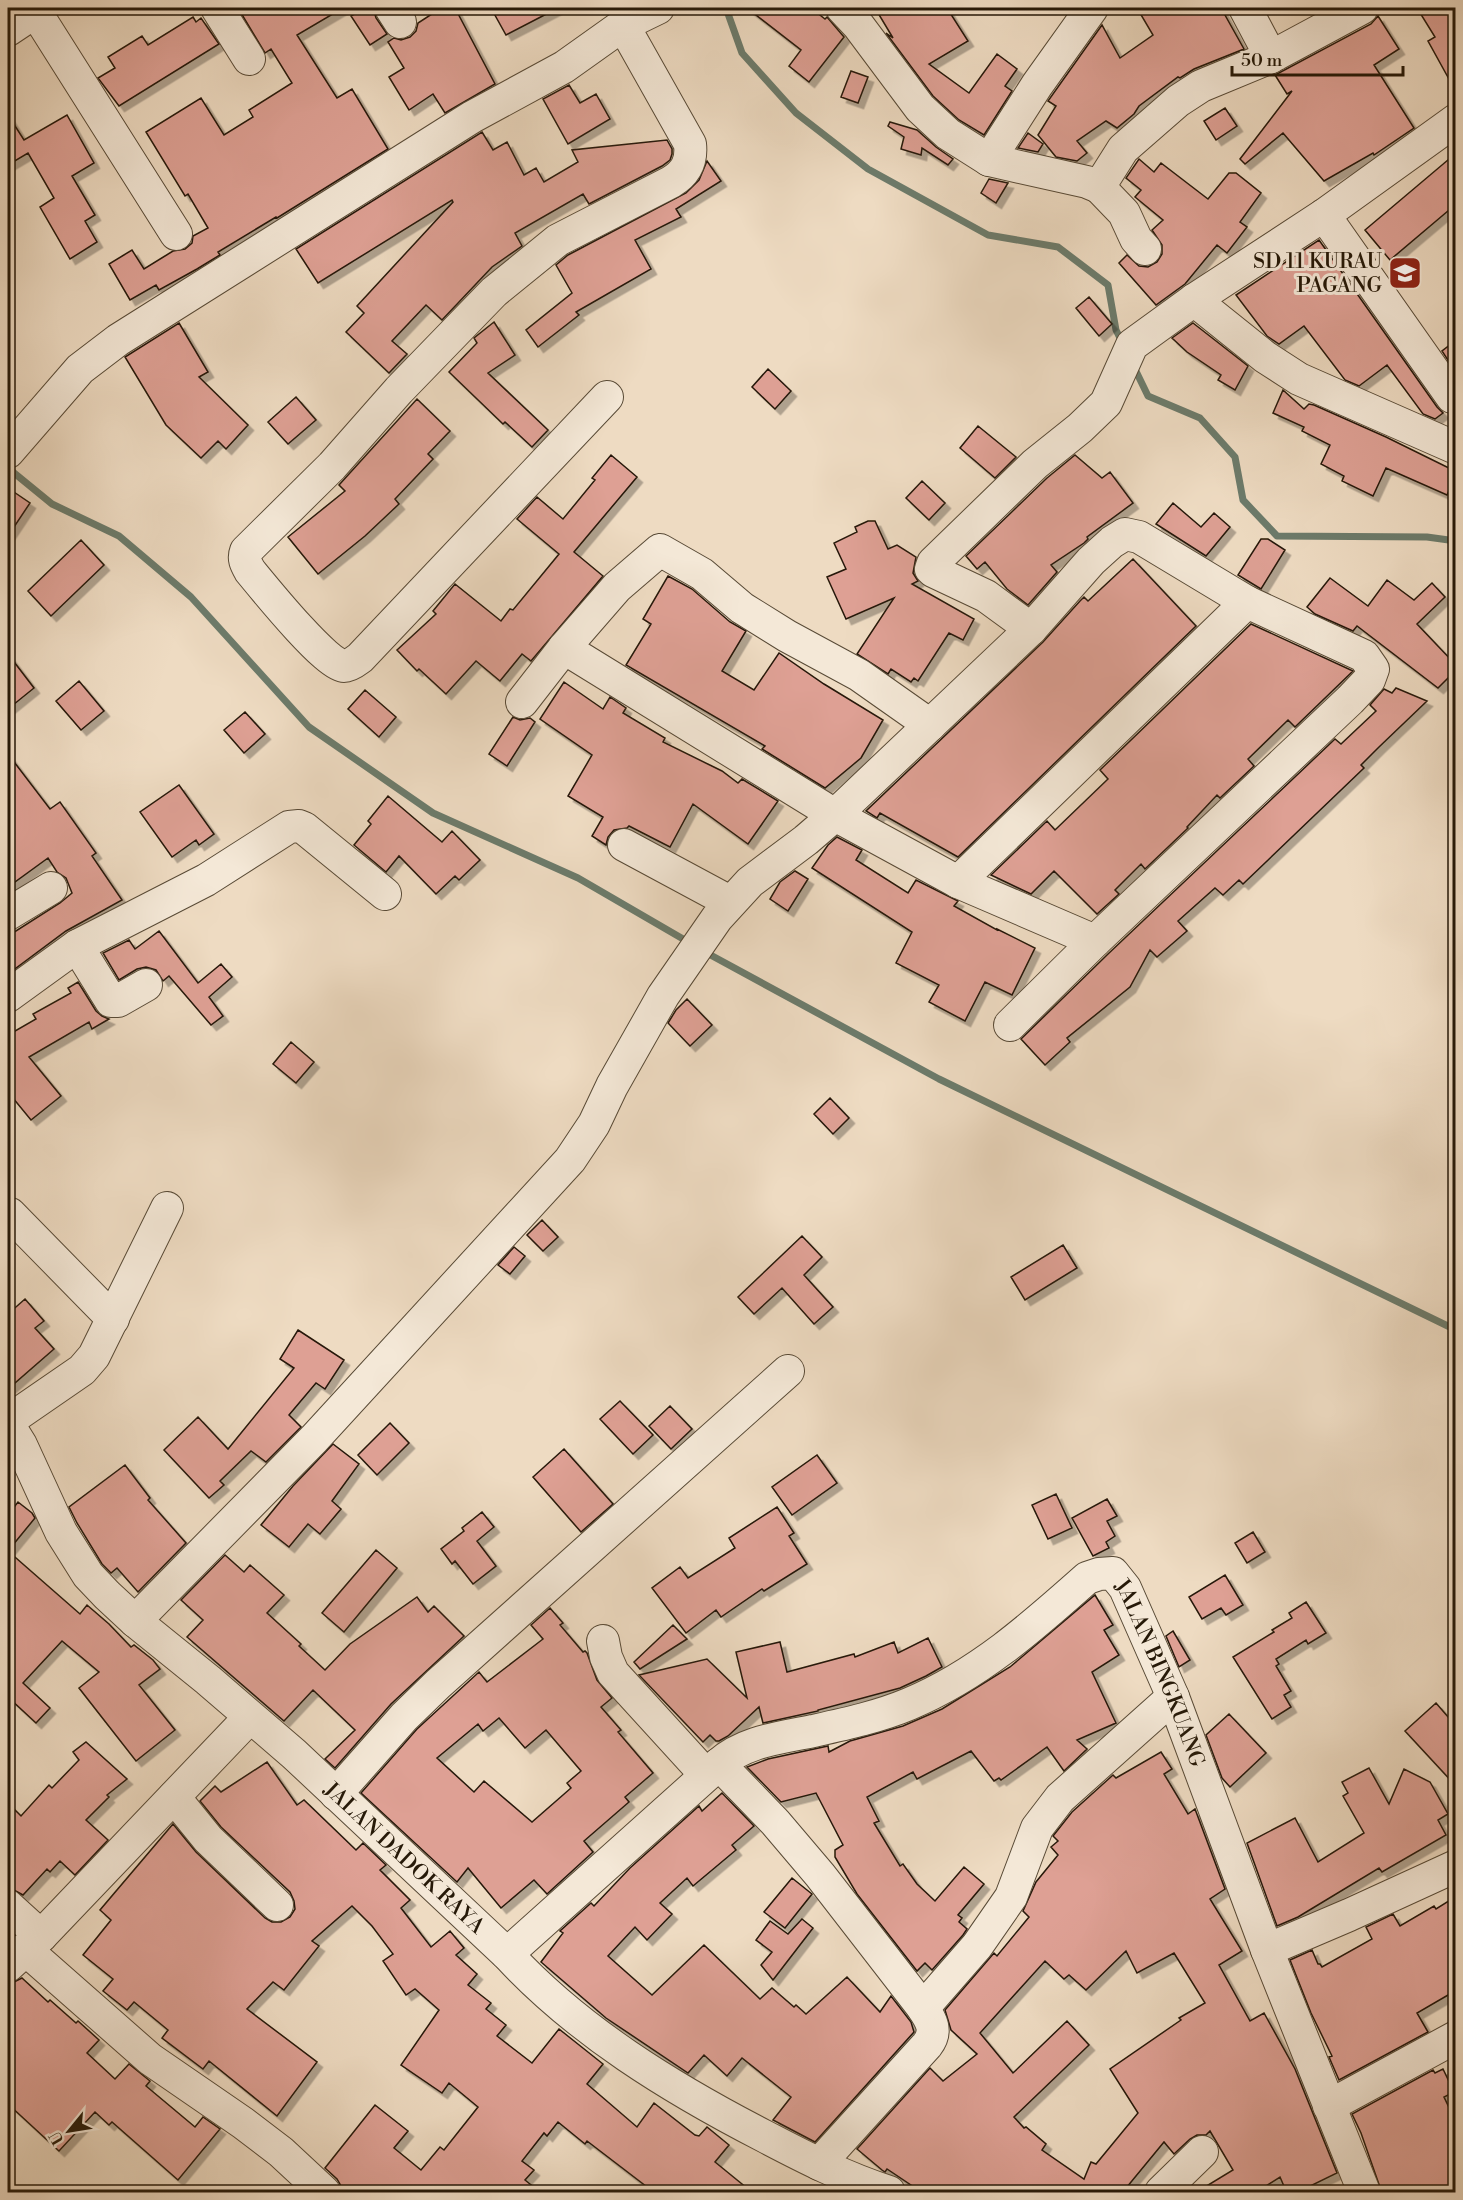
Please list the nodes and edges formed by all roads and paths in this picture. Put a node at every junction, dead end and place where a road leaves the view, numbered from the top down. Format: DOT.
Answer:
graph roads {
  1 [pos="217,8"];
  2 [pos="842,8"];
  3 [pos="1092,8"];
  4 [pos="1245,8"];
  5 [pos="1362,8"];
  6 [pos="38,9"];
  7 [pos="638,14"];
  8 [pos="8,30"];
  9 [pos="1271,57"];
  10 [pos="249,58"];
  11 [pos="1455,120"];
  12 [pos="990,160"];
  13 [pos="1099,187"];
  14 [pos="1324,215"];
  15 [pos="176,234"];
  16 [pos="1145,249"];
  17 [pos="1194,300"];
  18 [pos="607,397"];
  19 [pos="1452,397"];
  20 [pos="1455,448"];
  21 [pos="8,452"];
  22 [pos="1247,602"];
  23 [pos="1031,629"];
  24 [pos="564,648"];
  25 [pos="522,702"];
  26 [pos="930,725"];
  27 [pos="835,815"];
  28 [pos="624,845"];
  29 [pos="958,882"];
  30 [pos="51,888"];
  31 [pos="385,894"];
  32 [pos="724,910"];
  33 [pos="8,914"];
  34 [pos="1095,941"];
  35 [pos="77,946"];
  36 [pos="146,986"];
  37 [pos="8,994"];
  38 [pos="1010,1025"];
  39 [pos="167,1208"];
  40 [pos="10,1214"];
  41 [pos="113,1319"];
  42 [pos="788,1371"];
  43 [pos="8,1423"];
  44 [pos="135,1621"];
  45 [pos="603,1641"];
  46 [pos="1173,1697"];
  47 [pos="250,1717"];
  48 [pos="713,1770"];
  49 [pos="336,1794"];
  50 [pos="174,1797"];
  51 [pos="1455,1866"];
  52 [pos="277,1905"];
  53 [pos="8,1906"];
  54 [pos="24,1950"];
  55 [pos="1267,1950"];
  56 [pos="507,1954"];
  57 [pos="923,2007"];
  58 [pos="1454,2041"];
  59 [pos="1329,2106"];
  60 [pos="1202,2152"];
  61 [pos="819,2164"];
  62 [pos="879,2191"];
  63 [pos="324,2193"];
  64 [pos="1161,2193"];
  65 [pos="1364,2193"];
  1 -- 10 [label="street"];
  2 -- 12 [label="street"];
  3 -- 12 [label="street"];
  4 -- 9 [label="street"];
  5 -- 9 [label="street"];
  6 -- 8 [label="street"];
  6 -- 15 [label="street"];
  7 -- 18 [label="street"];
  7 -- 21 [label="street"];
  9 -- 13 [label="street"];
  11 -- 14 [label="street"];
  12 -- 13 [label="street"];
  13 -- 16 [label="street"];
  14 -- 17 [label="street"];
  14 -- 19 [label="street"];
  17 -- 20 [label="street"];
  17 -- 23 [label="street"];
  22 -- 23 [label="street"];
  22 -- 29 [label="street"];
  22 -- 34 [label="street"];
  23 -- 26 [label="street"];
  24 -- 25 [label="street"];
  24 -- 26 [label="street"];
  24 -- 27 [label="street"];
  26 -- 27 [label="street"];
  27 -- 29 [label="street"];
  27 -- 32 [label="street"];
  28 -- 32 [label="street"];
  29 -- 34 [label="street"];
  30 -- 33 [label="street"];
  31 -- 35 [label="street"];
  32 -- 44 [label="street"];
  34 -- 38 [label="street"];
  35 -- 36 [label="street"];
  35 -- 37 [label="street"];
  39 -- 41 [label="street"];
  40 -- 41 [label="street"];
  41 -- 43 [label="street"];
  42 -- 49 [label="street"];
  43 -- 44 [label="street, JALAN DADOK RAYA"];
  44 -- 47 [label="street, JALAN DADOK RAYA"];
  45 -- 48 [label="street"];
  46 -- 48 [label="street, JALAN BINGKUANG"];
  46 -- 55 [label="street, JALAN BINGKUANG"];
  46 -- 57 [label="street"];
  47 -- 49 [label="street, JALAN DADOK RAYA"];
  47 -- 50 [label="street"];
  48 -- 56 [label="street"];
  48 -- 57 [label="street"];
  49 -- 56 [label="street, JALAN DADOK RAYA"];
  50 -- 52 [label="street"];
  50 -- 54 [label="street"];
  51 -- 55 [label="street"];
  53 -- 54 [label="street"];
  54 -- 63 [label="street"];
  55 -- 59 [label="street, JALAN BINGKUANG"];
  56 -- 61 [label="street, JALAN DADOK RAYA"];
  57 -- 61 [label="street"];
  58 -- 59 [label="street"];
  59 -- 65 [label="street, JALAN BINGKUANG"];
  60 -- 64 [label="street"];
  61 -- 62 [label="street, JALAN DADOK RAYA"];
}
